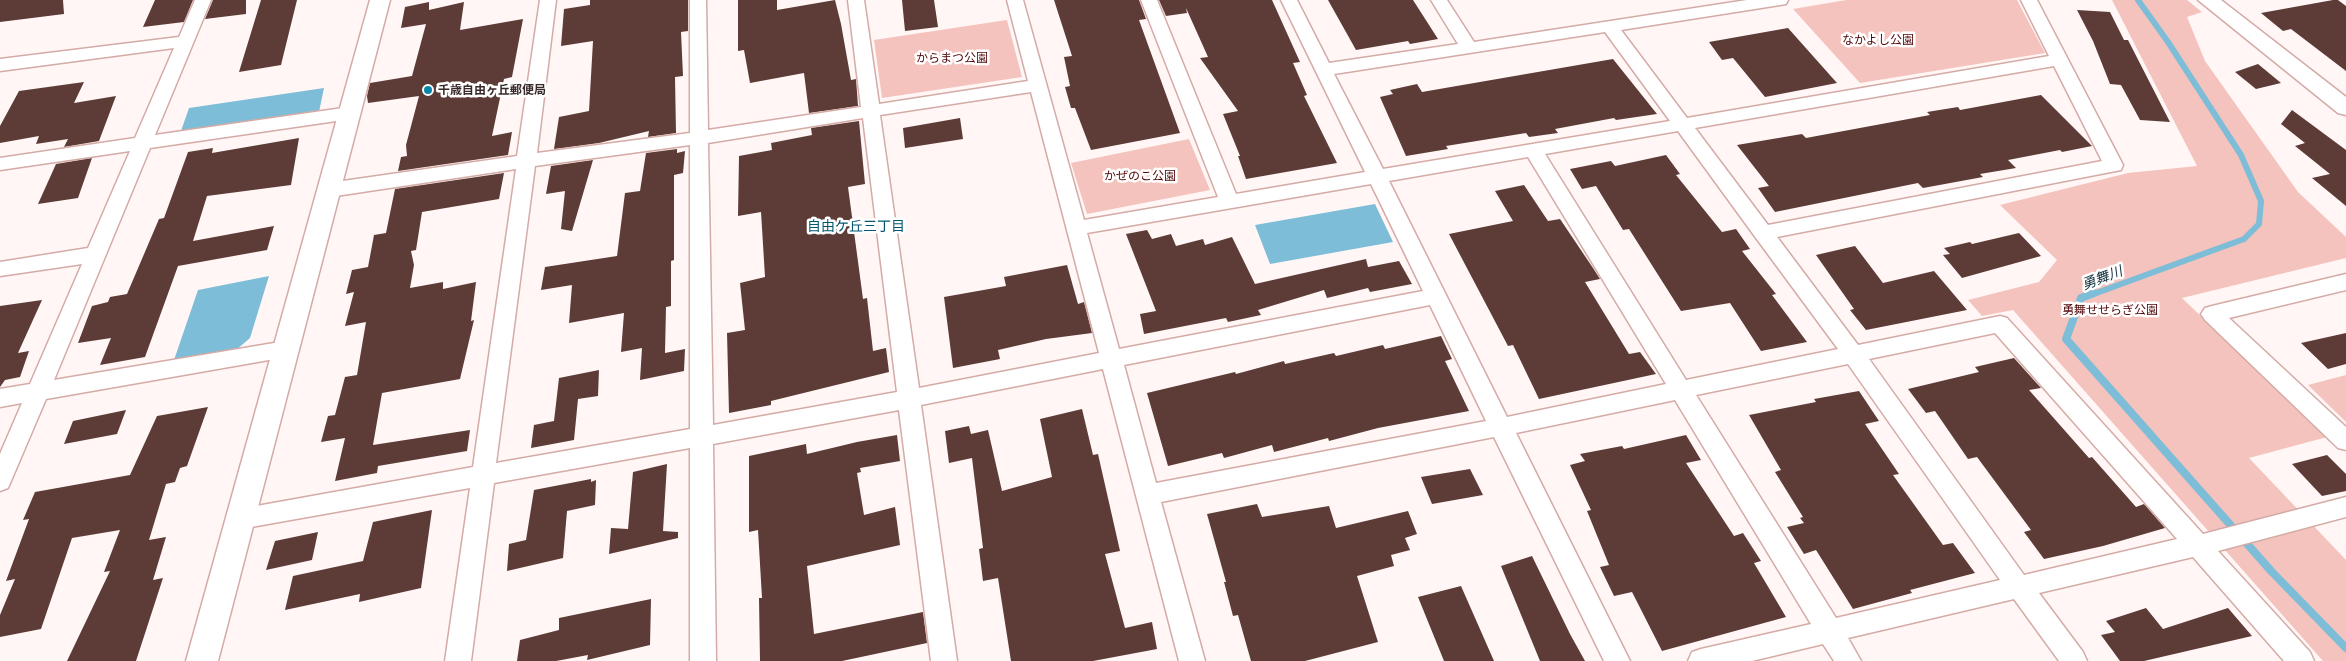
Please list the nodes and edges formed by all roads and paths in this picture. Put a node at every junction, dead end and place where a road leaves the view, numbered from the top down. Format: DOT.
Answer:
graph roads {
  1 [pos="203,0"];
  2 [pos="380,0"];
  3 [pos="548,0"];
  4 [pos="698,0"];
  5 [pos="856,0"];
  6 [pos="1015,0"];
  7 [pos="1149,0"];
  8 [pos="1288,0"];
  9 [pos="1439,0"];
  10 [pos="1780,0"];
  11 [pos="2029,0"];
  12 [pos="2208,0"];
  13 [pos="1609,26"];
  14 [pos="186,41"];
  15 [pos="1469,48"];
  16 [pos="2060,60"];
  17 [pos="0,65"];
  18 [pos="1323,70"];
  19 [pos="1037,85"];
  20 [pos="2346,108"];
  21 [pos="871,111"];
  22 [pos="350,113"];
  23 [pos="1682,125"];
  24 [pos="699,138"];
  25 [pos="143,144"];
  26 [pos="1533,150"];
  27 [pos="526,161"];
  28 [pos="0,164"];
  29 [pos="1377,177"];
  30 [pos="329,190"];
  31 [pos="1230,202"];
  32 [pos="1076,228"];
  33 [pos="1763,233"];
  34 [pos="96,254"];
  35 [pos="0,269"];
  36 [pos="2346,282"];
  37 [pos="1435,296"];
  38 [pos="286,349"];
  39 [pos="1854,355"];
  40 [pos="1112,359"];
  41 [pos="1680,390"];
  42 [pos="38,391"];
  43 [pos="0,398"];
  44 [pos="909,399"];
  45 [pos="1501,427"];
  46 [pos="701,435"];
  47 [pos="2346,441"];
  48 [pos="483,475"];
  49 [pos="0,481"];
  50 [pos="1148,494"];
  51 [pos="2346,507"];
  52 [pos="240,519"];
  53 [pos="2205,543"];
  54 [pos="2019,587"];
  55 [pos="1830,632"];
  56 [pos="202,661"];
  57 [pos="458,661"];
  58 [pos="703,661"];
  59 [pos="944,661"];
  60 [pos="1192,661"];
  61 [pos="1617,661"];
  62 [pos="1701,661"];
  63 [pos="1848,661"];
  64 [pos="2074,661"];
  65 [pos="2301,661"];
  1 -- 14 [label="street"];
  2 -- 22 [label="street"];
  3 -- 27 [label="street"];
  4 -- 24 [label="street"];
  5 -- 21 [label="street"];
  6 -- 19 [label="street"];
  7 -- 31 [label="street"];
  8 -- 18 [label="street"];
  9 -- 15 [label="street"];
  10 -- 13 [label="street"];
  11 -- 16 [label="street"];
  12 -- 20 [label="street"];
  13 -- 15 [label="street"];
  13 -- 23 [label="street"];
  14 -- 17 [label="street"];
  14 -- 25 [label="street"];
  15 -- 18 [label="street"];
  16 -- 23 [label="street"];
  16 -- 33 [label="street"];
  18 -- 29 [label="street"];
  19 -- 21 [label="street"];
  19 -- 32 [label="street"];
  21 -- 24 [label="street"];
  21 -- 44 [label="street"];
  22 -- 25 [label="street"];
  22 -- 30 [label="street"];
  23 -- 26 [label="street"];
  23 -- 33 [label="street"];
  24 -- 27 [label="street"];
  24 -- 46 [label="street"];
  25 -- 28 [label="street"];
  25 -- 34 [label="street"];
  26 -- 29 [label="street"];
  26 -- 41 [label="street"];
  27 -- 30 [label="street"];
  27 -- 48 [label="street"];
  29 -- 31 [label="street"];
  29 -- 37 [label="street"];
  30 -- 38 [label="street"];
  31 -- 32 [label="street"];
  32 -- 40 [label="street"];
  33 -- 39 [label="street"];
  34 -- 35 [label="street"];
  34 -- 42 [label="street"];
  36 -- 47 [label="street"];
  37 -- 40 [label="street"];
  37 -- 45 [label="street"];
  38 -- 42 [label="street"];
  38 -- 52 [label="street"];
  39 -- 41 [label="street"];
  39 -- 53 [label="street"];
  39 -- 54 [label="street"];
  40 -- 44 [label="street"];
  40 -- 50 [label="street"];
  41 -- 45 [label="street"];
  41 -- 55 [label="street"];
  42 -- 43 [label="street"];
  42 -- 49 [label="street"];
  44 -- 46 [label="street"];
  44 -- 59 [label="street"];
  45 -- 50 [label="street"];
  45 -- 61 [label="street"];
  46 -- 48 [label="street"];
  46 -- 58 [label="street"];
  48 -- 52 [label="street"];
  48 -- 57 [label="street"];
  50 -- 60 [label="street"];
  51 -- 53 [label="street"];
  52 -- 56 [label="street"];
  53 -- 54 [label="street"];
  53 -- 65 [label="street"];
  54 -- 55 [label="street"];
  54 -- 64 [label="street"];
  55 -- 62 [label="street"];
  55 -- 63 [label="street"];
}
